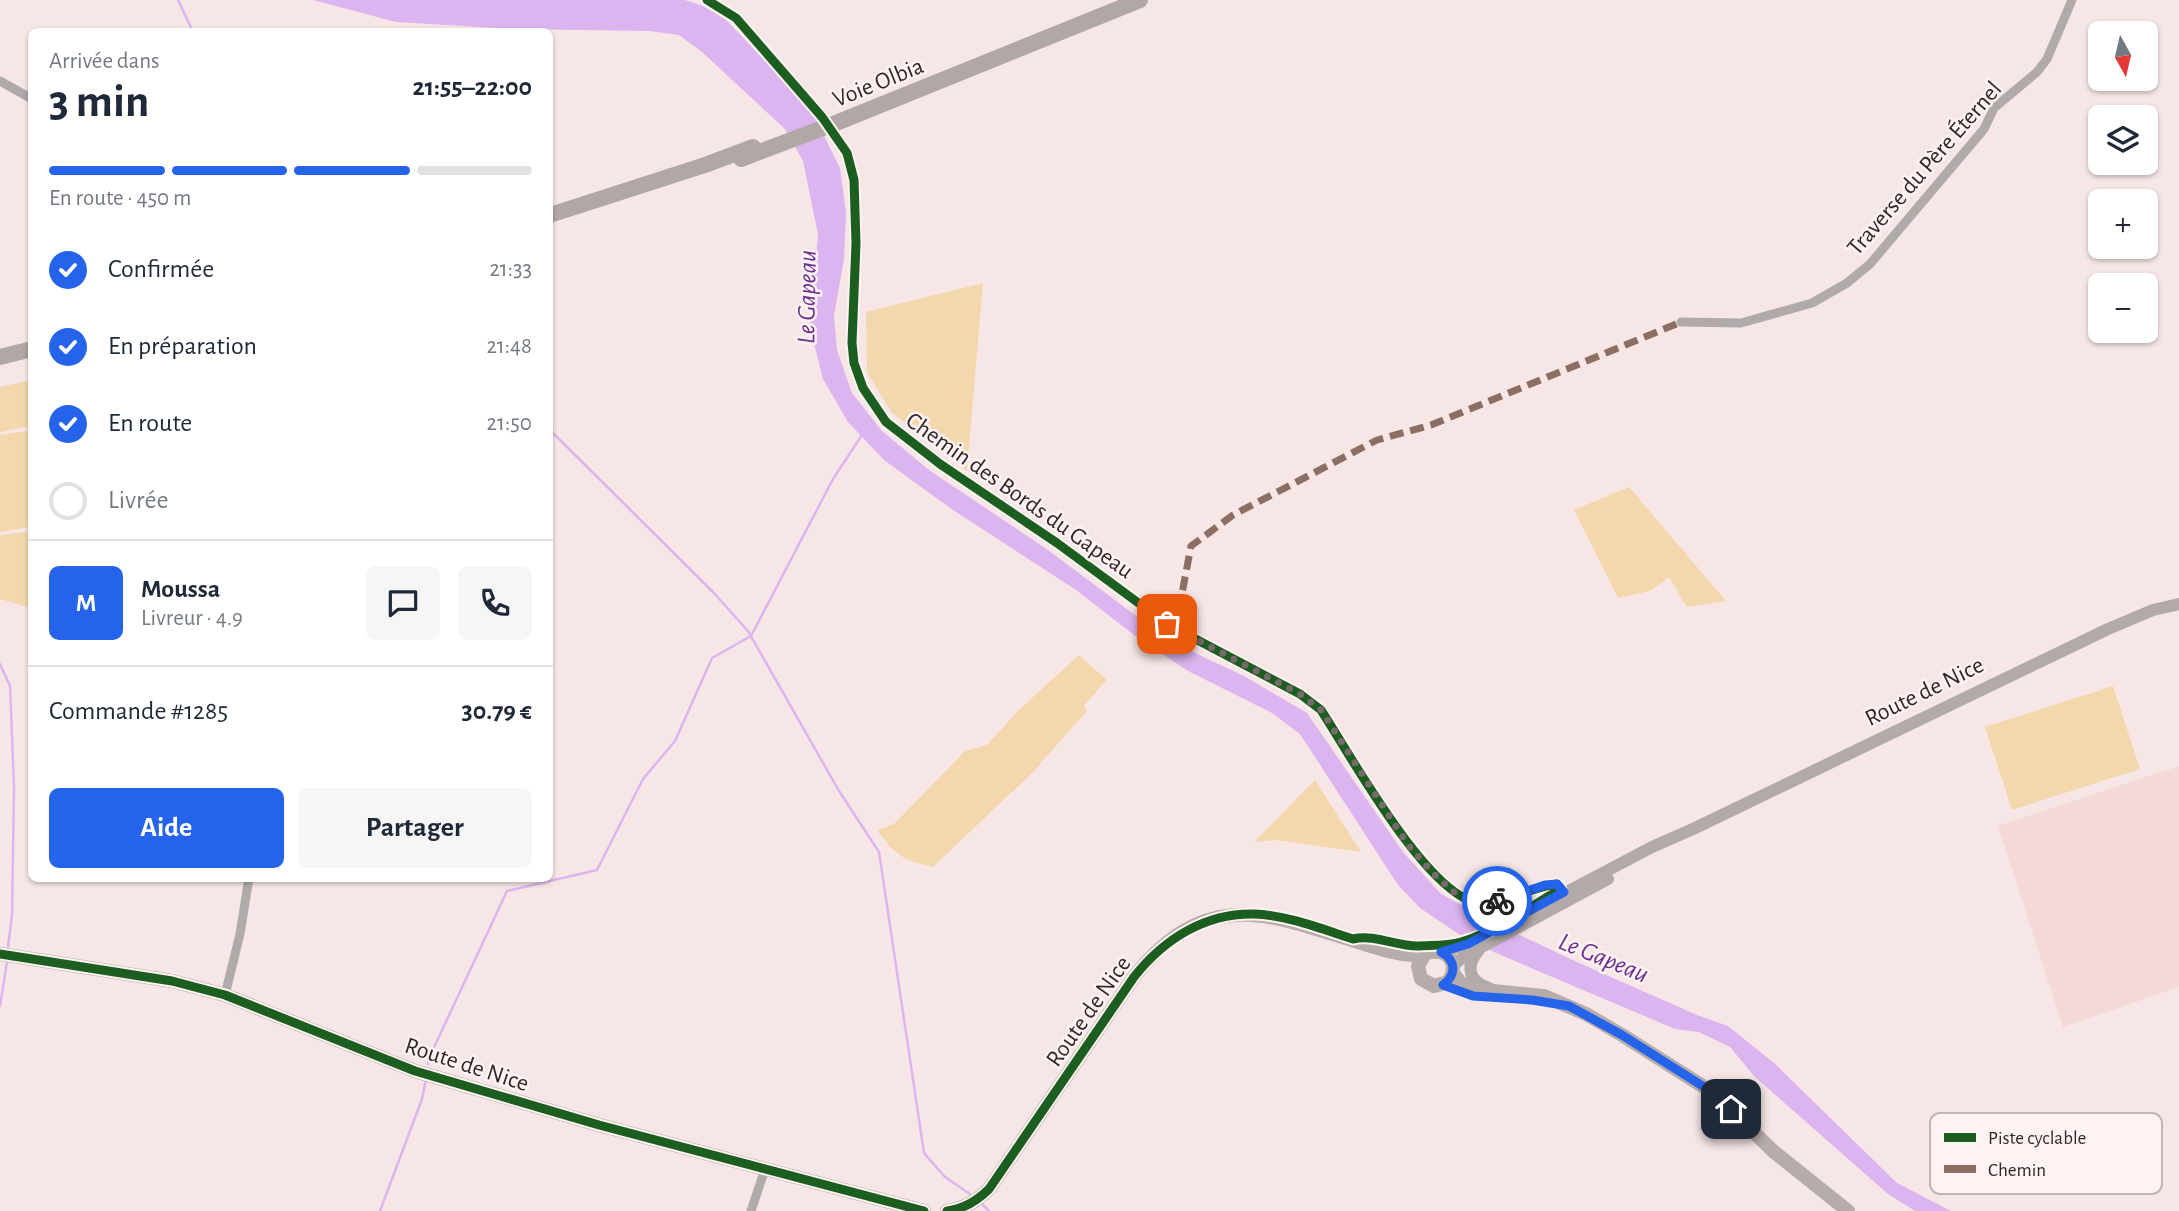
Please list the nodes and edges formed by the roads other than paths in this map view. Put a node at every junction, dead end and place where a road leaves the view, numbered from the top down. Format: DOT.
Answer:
graph roads {
  1 [pos="707,0"];
  2 [pos="1117,0"];
  3 [pos="1140,0"];
  4 [pos="2072,0"];
  5 [pos="0,82"];
  6 [pos="28,97"];
  7 [pos="835,120"];
  8 [pos="740,156"];
  9 [pos="553,214"];
  10 [pos="553,220"];
  11 [pos="1681,322"];
  12 [pos="28,350"];
  13 [pos="0,357"];
  14 [pos="28,358"];
  15 [pos="0,365"];
  16 [pos="2179,604"];
  17 [pos="1693,830"];
  18 [pos="248,882"];
  19 [pos="1566,895"];
  20 [pos="1522,921"];
  21 [pos="1473,947"];
  22 [pos="1388,951"];
  23 [pos="1441,952"];
  24 [pos="0,954"];
  25 [pos="1425,954"];
  26 [pos="1418,971"];
  27 [pos="1450,975"];
  28 [pos="1494,990"];
  29 [pos="225,995"];
  30 [pos="1569,1006"];
  31 [pos="765,1170"];
  32 [pos="751,1211"];
  33 [pos="924,1211"];
  34 [pos="952,1211"];
  35 [pos="1848,1211"];
  1 -- 19 [label="street, Chemin des Bords du Gapeau"];
  2 -- 7 [label="highway, Voie Olbia"];
  3 -- 7 [label="highway, Voie Olbia"];
  4 -- 11 [label="street, Traverse du Père Éternel"];
  5 -- 6 [label="street"];
  7 -- 8 [label="highway, Voie Olbia"];
  8 -- 9 [label="highway, Voie Olbia"];
  8 -- 10 [label="highway, Voie Olbia"];
  12 -- 13 [label="highway"];
  14 -- 15 [label="highway"];
  16 -- 17 [label="main road, Route de Nice"];
  17 -- 19 [label="main road"];
  17 -- 20 [label="main road"];
  18 -- 29 [label="street"];
  19 -- 20 [label="main road"];
  20 -- 21 [label="main road"];
  21 -- 23 [label="main road"];
  21 -- 27 [label="main road"];
  21 -- 28 [label="main road"];
  22 -- 25 [label="main road"];
  22 -- 26 [label="main road"];
  22 -- 34 [label="main road, Route de Nice"];
  23 -- 25 [label="main road"];
  23 -- 27 [label="main road"];
  24 -- 29 [label="main road, Route de Nice"];
  25 -- 26 [label="main road"];
  26 -- 27 [label="main road"];
  27 -- 28 [label="main road"];
  27 -- 30 [label="main road"];
  28 -- 30 [label="main road"];
  29 -- 31 [label="main road, Route de Nice"];
  30 -- 35 [label="main road"];
  31 -- 32 [label="street"];
  31 -- 33 [label="main road, Route de Nice"];
}
